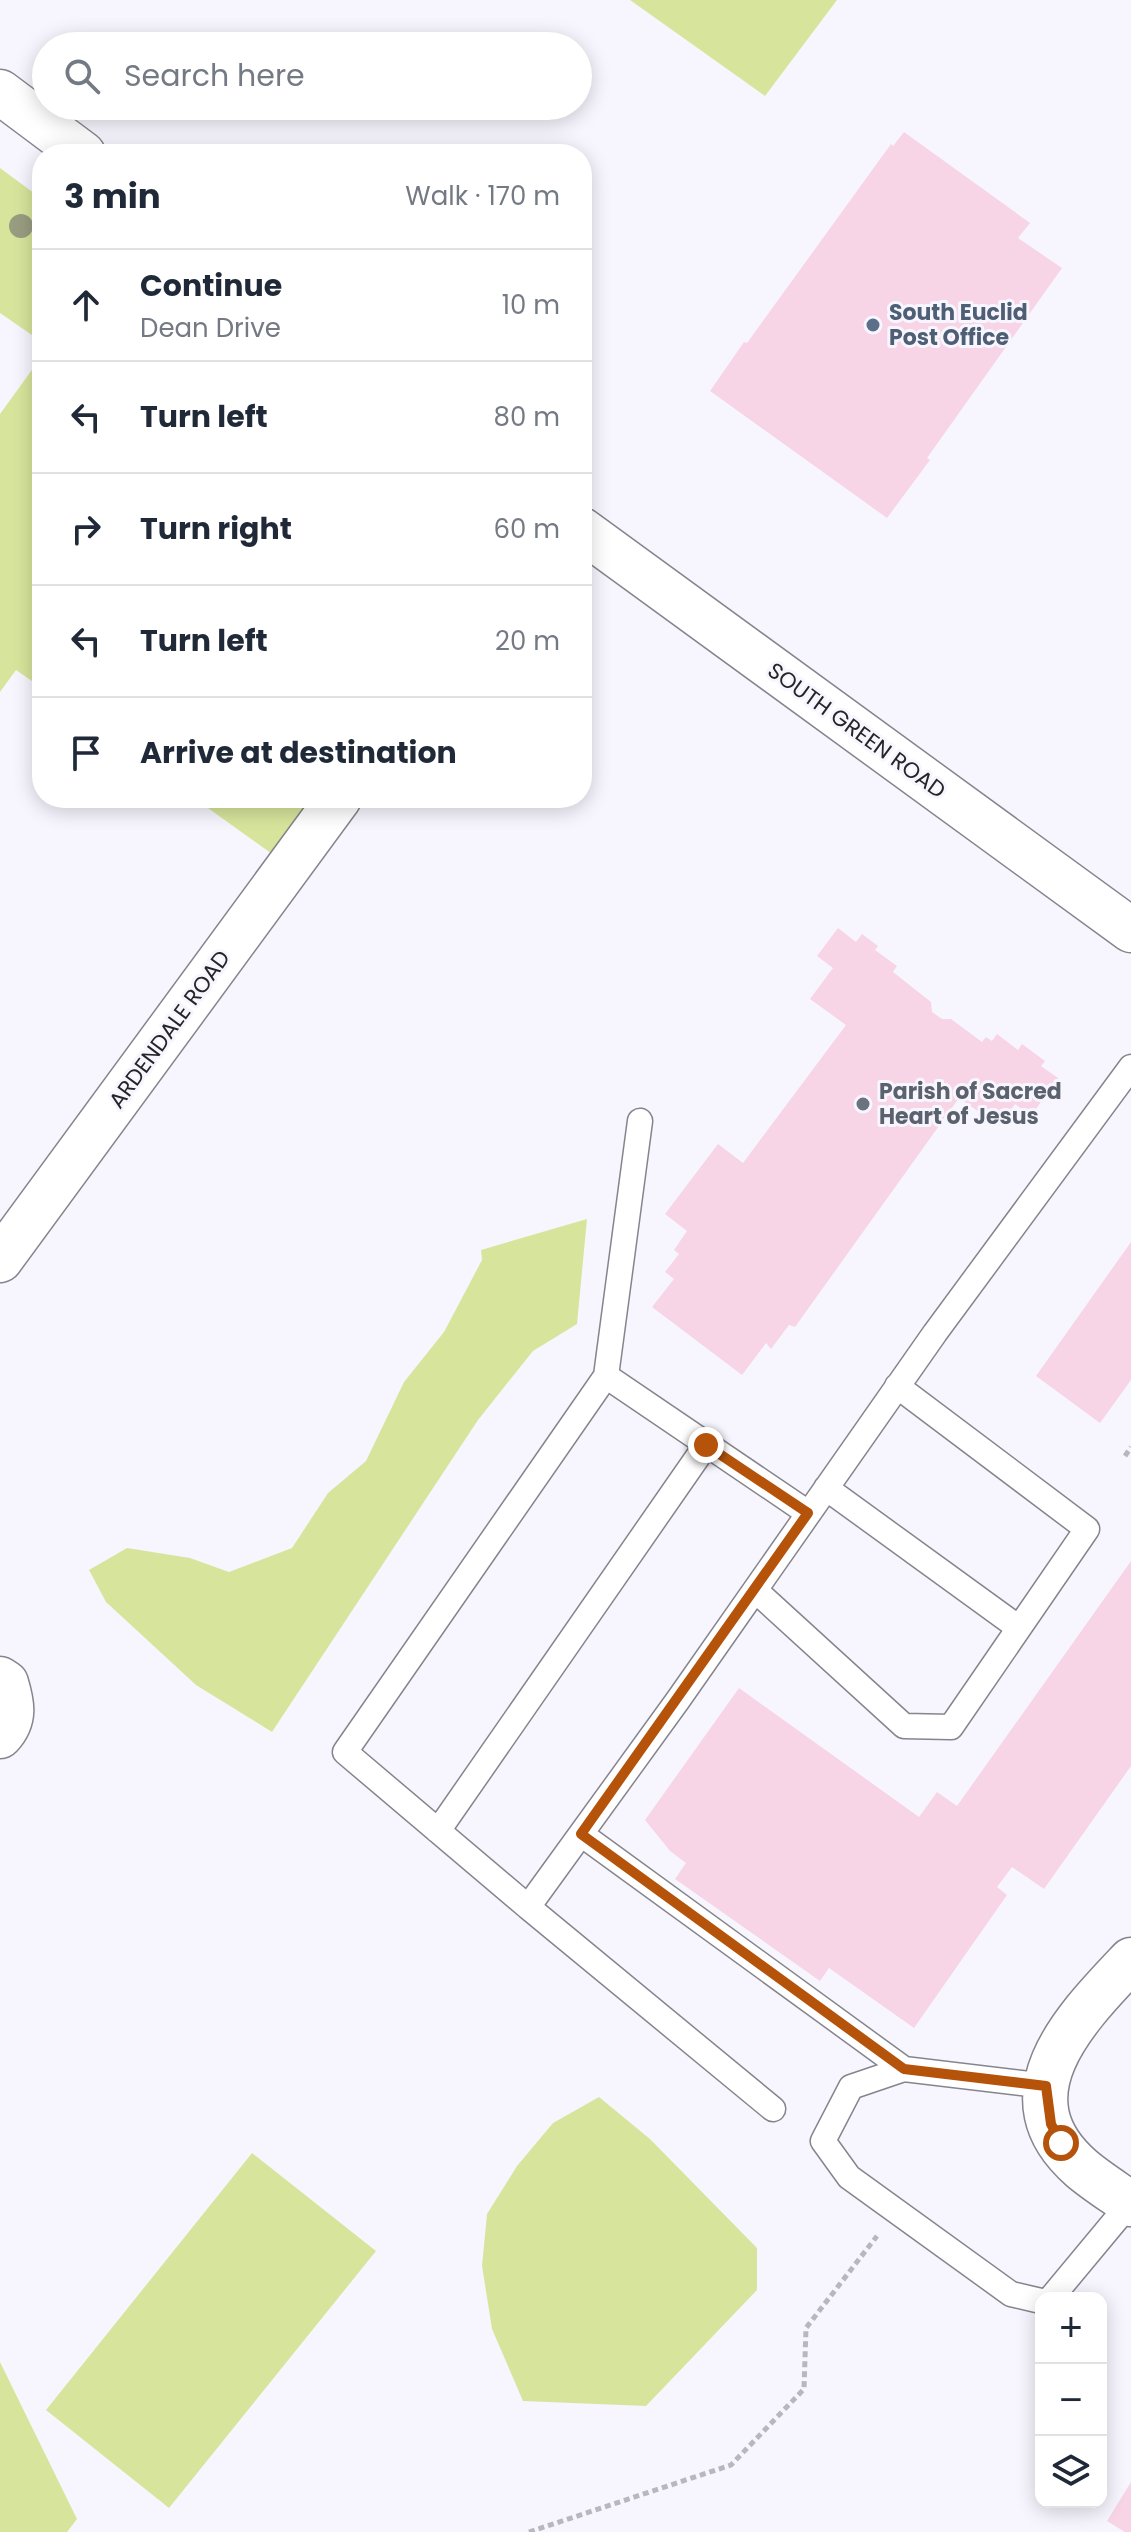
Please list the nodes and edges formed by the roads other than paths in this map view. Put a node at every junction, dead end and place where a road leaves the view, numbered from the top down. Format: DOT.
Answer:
graph roads {
  1 [pos="0,92"];
  2 [pos="32,116"];
  3 [pos="37,120"];
  4 [pos="70,144"];
  5 [pos="592,537"];
  6 [pos="332,808"];
  7 [pos="1131,930"];
  8 [pos="1131,1067"];
  9 [pos="640,1121"];
  10 [pos="0,1260"];
  11 [pos="606,1376"];
  12 [pos="897,1386"];
  13 [pos="706,1445"];
  14 [pos="826,1488"];
  15 [pos="808,1513"];
  16 [pos="755,1590"];
  17 [pos="1019,1628"];
  18 [pos="0,1679"];
  19 [pos="0,1736"];
  20 [pos="438,1831"];
  21 [pos="581,1834"];
  22 [pos="528,1907"];
  23 [pos="1131,1960"];
  24 [pos="904,2069"];
  25 [pos="1048,2075"];
  26 [pos="773,2109"];
  27 [pos="1131,2204"];
  28 [pos="1056,2292"];
  29 [pos="1035,2300"];
  1 -- 2 [label="street"];
  3 -- 4 [label="street"];
  5 -- 7 [label="street, SOUTH GREEN ROAD"];
  6 -- 10 [label="street, ARDENDALE ROAD"];
  8 -- 12 [label="lane"];
  9 -- 11 [label="lane"];
  11 -- 13 [label="lane"];
  11 -- 20 [label="lane"];
  12 -- 14 [label="lane"];
  12 -- 17 [label="lane"];
  13 -- 15 [label="lane"];
  13 -- 20 [label="lane"];
  14 -- 15 [label="lane"];
  14 -- 17 [label="lane"];
  15 -- 16 [label="lane"];
  16 -- 17 [label="lane"];
  16 -- 21 [label="lane"];
  18 -- 19 [label="street"];
  20 -- 22 [label="lane"];
  21 -- 22 [label="lane"];
  21 -- 24 [label="lane"];
  22 -- 26 [label="lane"];
  23 -- 25 [label="street"];
  24 -- 25 [label="lane"];
  24 -- 29 [label="lane"];
  25 -- 27 [label="street"];
  27 -- 28 [label="lane"];
}
